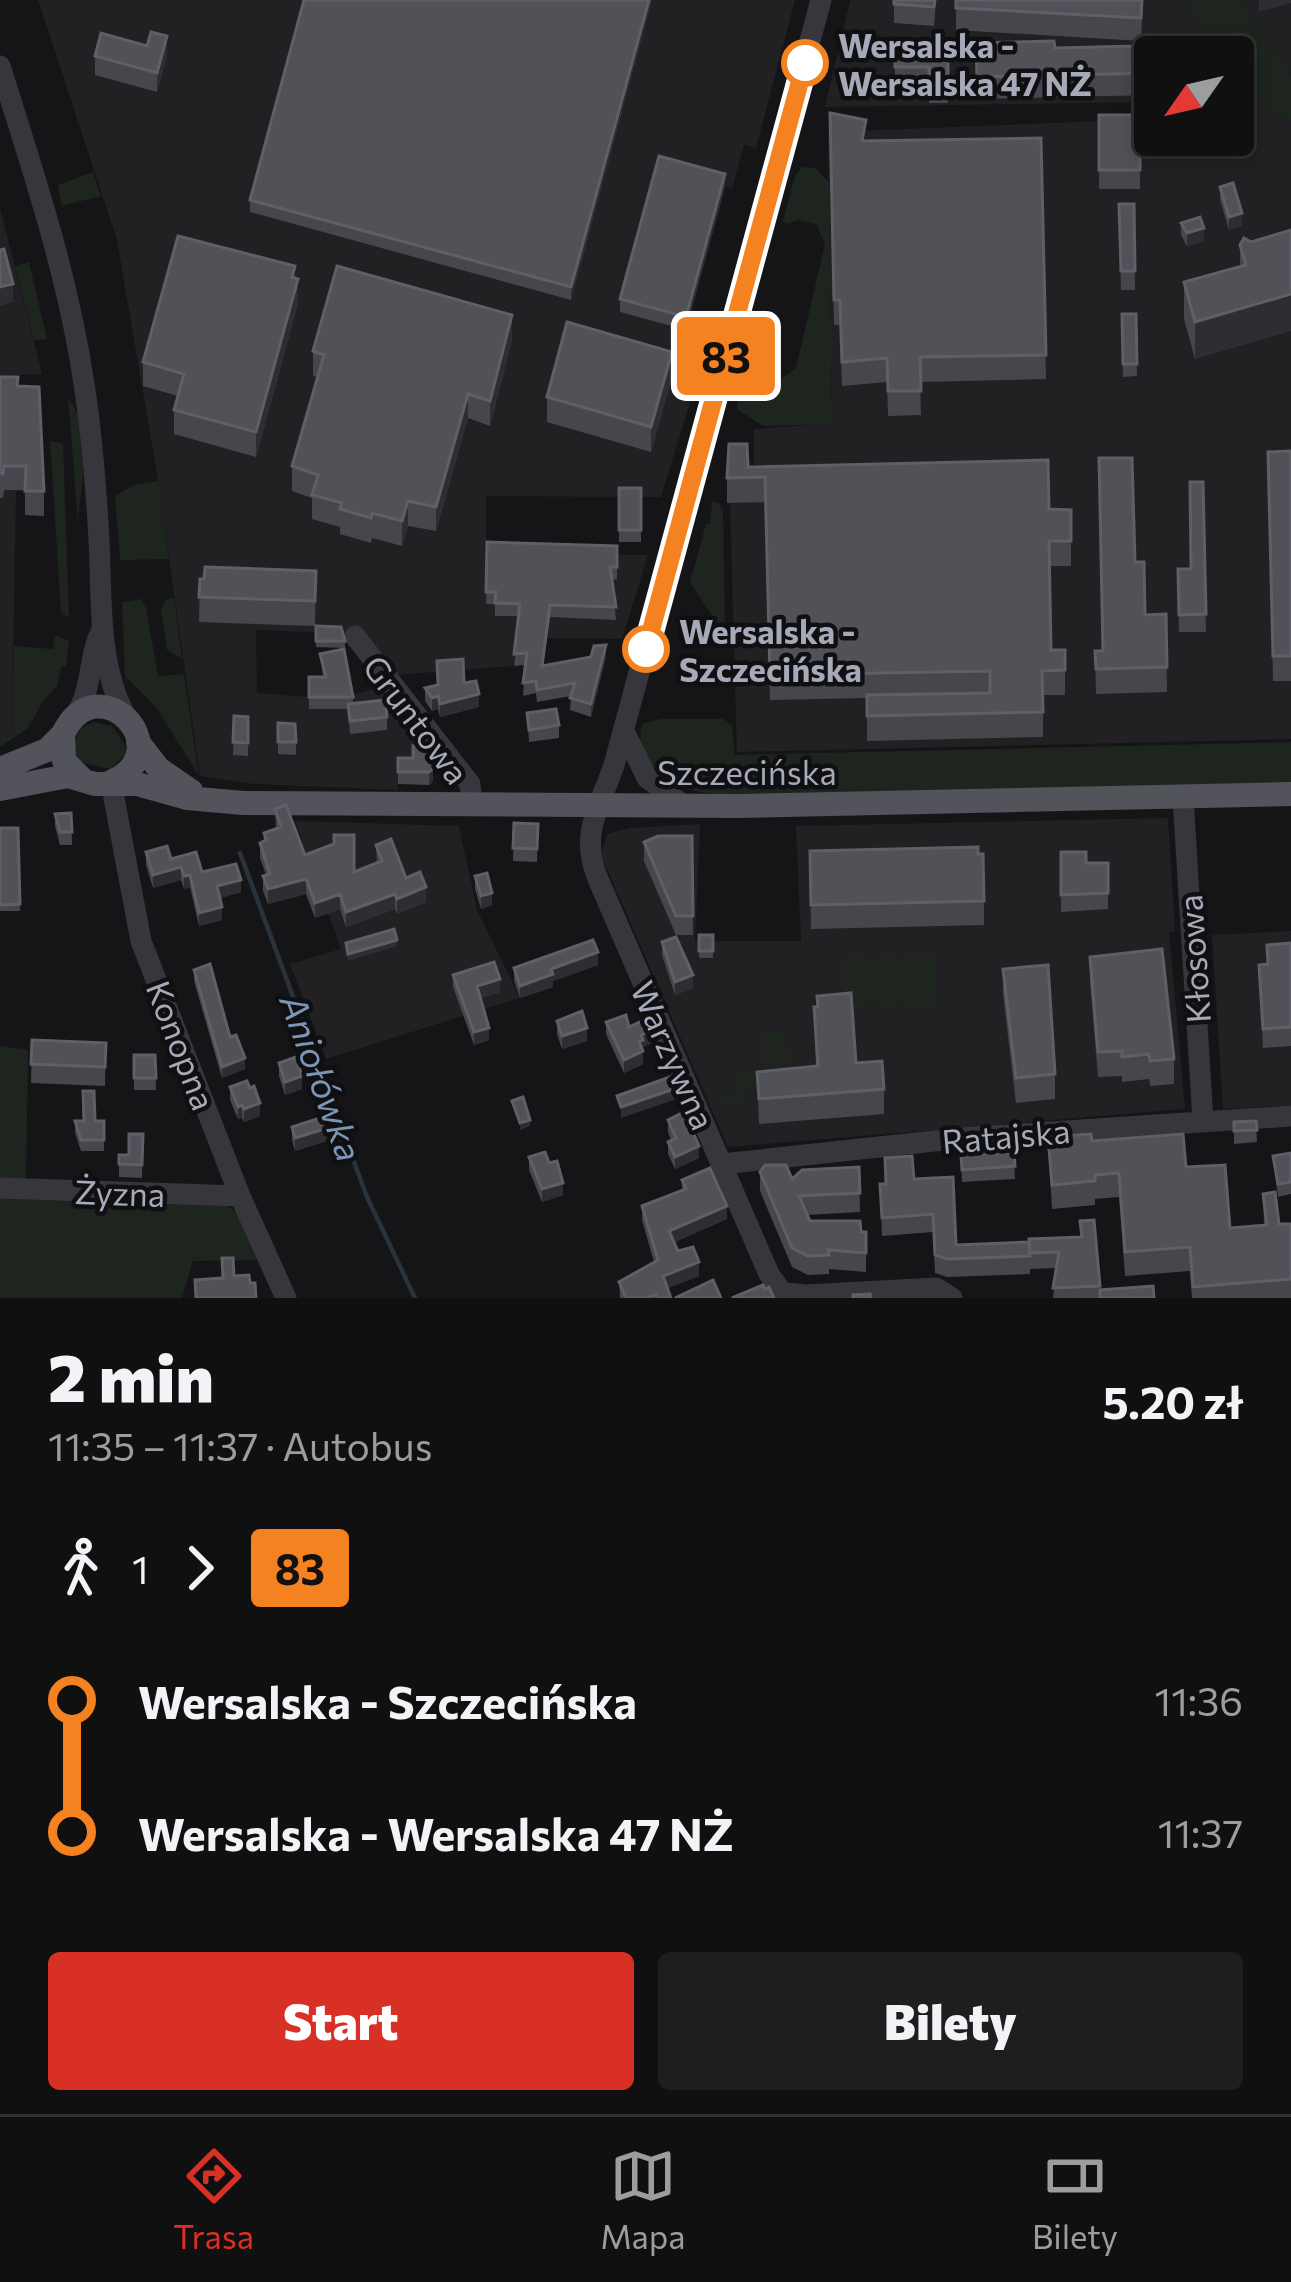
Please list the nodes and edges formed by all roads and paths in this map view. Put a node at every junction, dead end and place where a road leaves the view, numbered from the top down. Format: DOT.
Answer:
graph roads {
  1 [pos="821,0"];
  2 [pos="0,66"];
  3 [pos="102,629"];
  4 [pos="355,636"];
  5 [pos="126,717"];
  6 [pos="69,724"];
  7 [pos="624,730"];
  8 [pos="139,742"];
  9 [pos="0,770"];
  10 [pos="82,780"];
  11 [pos="111,782"];
  12 [pos="0,789"];
  13 [pos="1291,794"];
  14 [pos="1183,796"];
  15 [pos="204,799"];
  16 [pos="597,804"];
  17 [pos="682,804"];
  18 [pos="472,805"];
  19 [pos="1291,1116"];
  20 [pos="1203,1121"];
  21 [pos="722,1164"];
  22 [pos="0,1188"];
  23 [pos="240,1196"];
  24 [pos="786,1295"];
  25 [pos="286,1298"];
  26 [pos="952,1298"];
  1 -- 7 [label="street, Warzywna"];
  2 -- 3 [label="street"];
  3 -- 5 [label="street"];
  3 -- 6 [label="street"];
  4 -- 18 [label="street, Gruntowa"];
  5 -- 6 [label="main road"];
  5 -- 8 [label="main road"];
  6 -- 9 [label="main road"];
  6 -- 10 [label="main road"];
  7 -- 16 [label="street, Warzywna"];
  7 -- 17 [label="street"];
  8 -- 11 [label="main road"];
  8 -- 15 [label="main road"];
  10 -- 11 [label="main road"];
  10 -- 12 [label="main road"];
  11 -- 15 [label="main road, Szczecińska"];
  11 -- 23 [label="street, Konopna"];
  13 -- 14 [label="main road, Szczecińska"];
  14 -- 17 [label="main road, Szczecińska"];
  14 -- 20 [label="street, Kłosowa"];
  15 -- 18 [label="main road, Szczecińska"];
  16 -- 17 [label="main road, Szczecińska"];
  16 -- 18 [label="main road, Szczecińska"];
  16 -- 21 [label="street, Warzywna"];
  19 -- 20 [label="street, Ratajska"];
  20 -- 21 [label="street, Ratajska"];
  21 -- 24 [label="street, Warzywna"];
  22 -- 23 [label="street, Żyzna"];
  23 -- 25 [label="street, Konopna"];
  24 -- 26 [label="street"];
}
